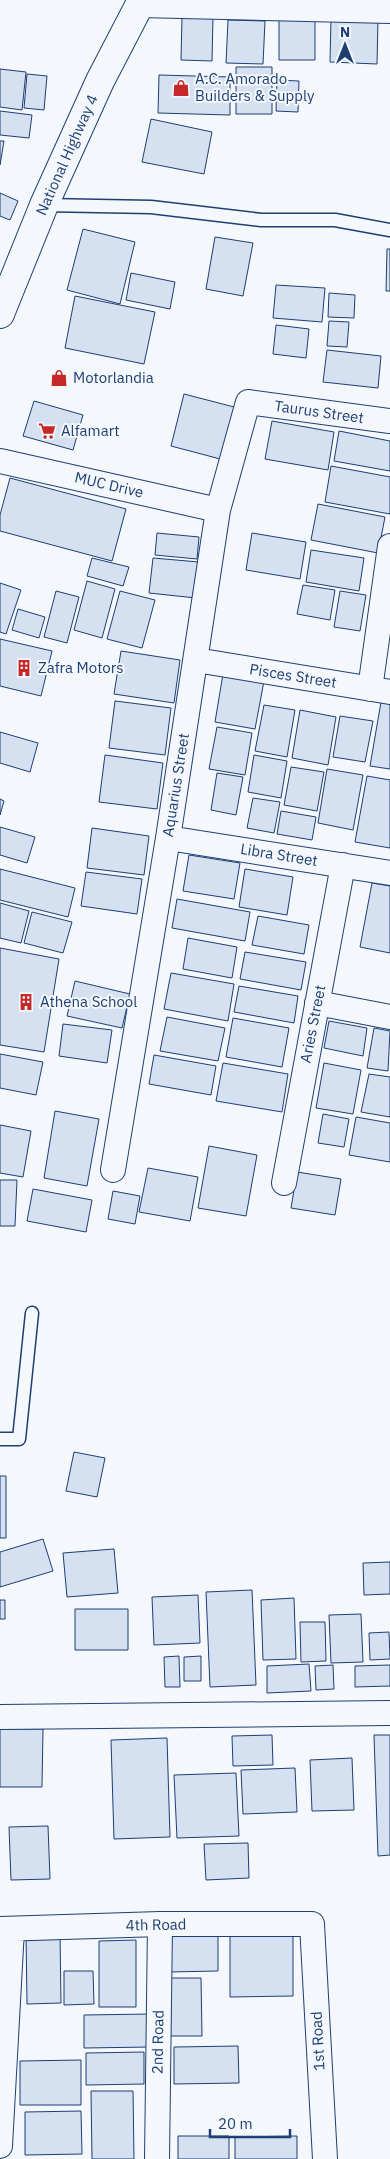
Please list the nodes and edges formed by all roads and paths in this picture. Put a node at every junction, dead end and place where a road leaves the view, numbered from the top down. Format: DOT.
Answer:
graph roads {
  1 [pos="140,3"];
  2 [pos="390,11"];
  3 [pos="44,205"];
  4 [pos="390,230"];
  5 [pos="0,314"];
  6 [pos="248,402"];
  7 [pos="390,421"];
  8 [pos="0,461"];
  9 [pos="218,510"];
  10 [pos="390,546"];
  11 [pos="196,660"];
  12 [pos="380,690"];
  13 [pos="168,838"];
  14 [pos="343,865"];
  15 [pos="390,873"];
  16 [pos="317,1003"];
  17 [pos="390,1017"];
  18 [pos="113,1170"];
  19 [pos="284,1183"];
  20 [pos="32,1313"];
  21 [pos="0,1439"];
  22 [pos="390,1713"];
  23 [pos="0,1717"];
  24 [pos="160,1924"];
  25 [pos="312,1924"];
  26 [pos="6,1929"];
  27 [pos="0,2146"];
  28 [pos="157,2159"];
  29 [pos="325,2159"];
  1 -- 2 [label="street"];
  1 -- 3 [label="main road, National Highway 4"];
  3 -- 4 [label="lane"];
  3 -- 5 [label="main road, National Highway 4"];
  6 -- 7 [label="street, Taurus Street"];
  6 -- 9 [label="street, Aquarius Street"];
  8 -- 9 [label="street, MUC Drive"];
  9 -- 11 [label="street, Aquarius Street"];
  10 -- 12 [label="street"];
  11 -- 12 [label="street, Pisces Street"];
  11 -- 13 [label="street, Aquarius Street"];
  13 -- 14 [label="street, Libra Street"];
  13 -- 18 [label="street, Aquarius Street"];
  14 -- 15 [label="street, Libra Street"];
  14 -- 16 [label="street, Aries Street"];
  16 -- 17 [label="street"];
  16 -- 19 [label="street, Aries Street"];
  20 -- 21 [label="lane"];
  22 -- 23 [label="street"];
  24 -- 25 [label="street, 4th Road"];
  24 -- 26 [label="street, 4th Road"];
  24 -- 28 [label="street, 2nd Road"];
  25 -- 29 [label="street, 1st Road"];
  26 -- 27 [label="street"];
}
